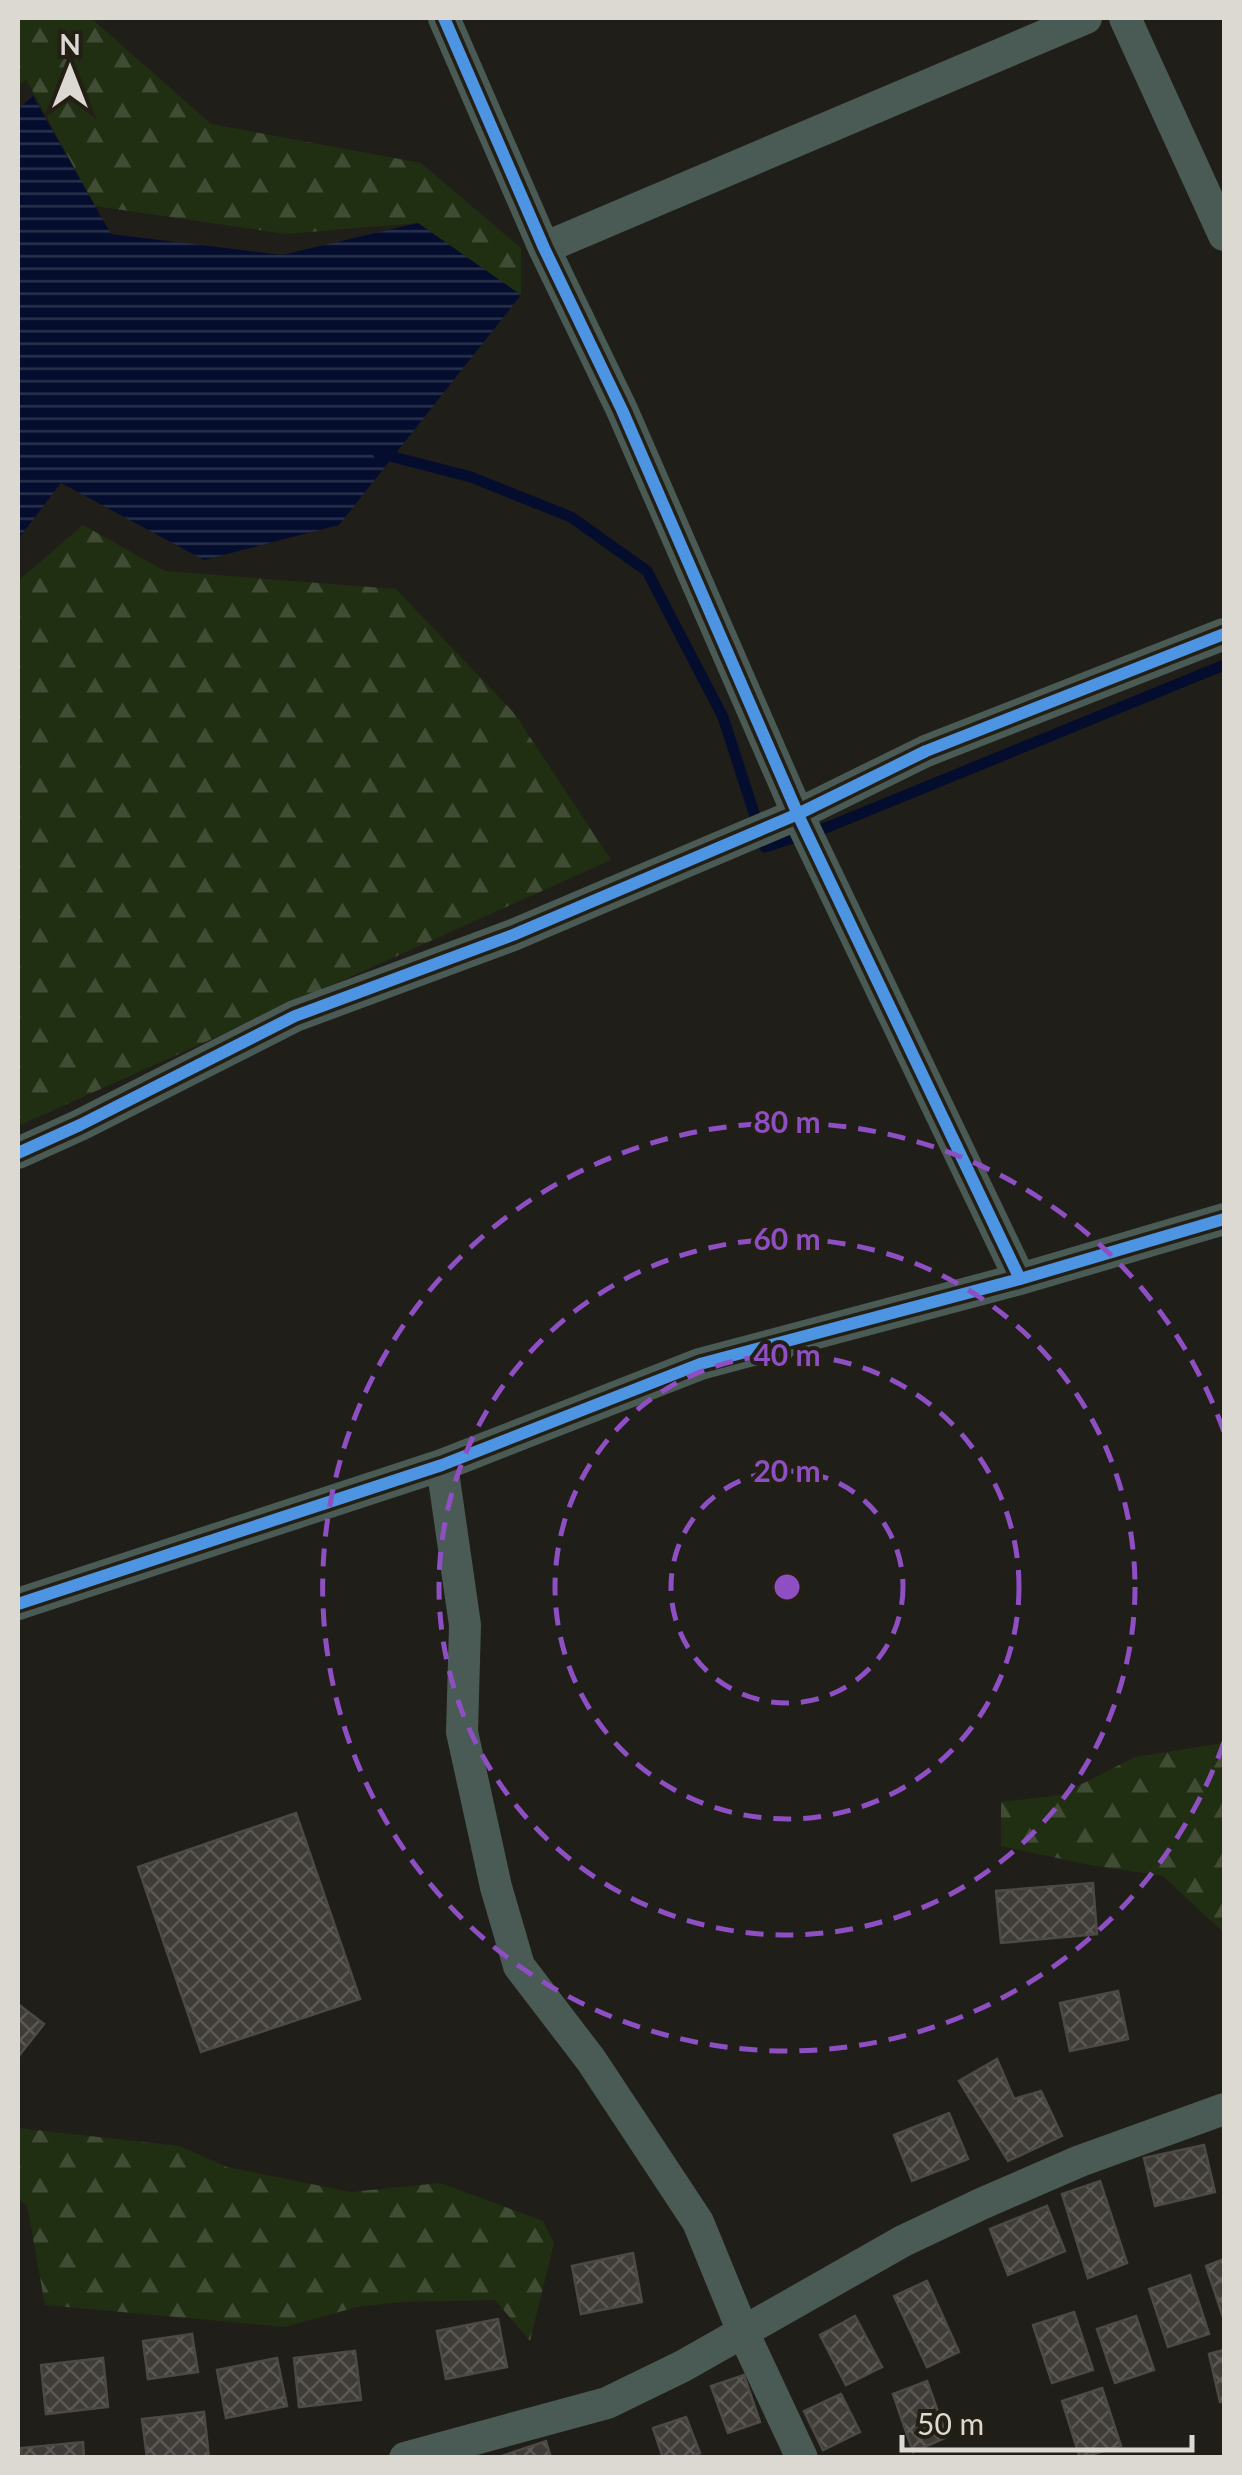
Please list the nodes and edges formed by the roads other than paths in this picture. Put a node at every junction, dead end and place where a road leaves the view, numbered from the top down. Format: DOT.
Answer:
graph roads {
  1 [pos="444,18"];
  2 [pos="1086,18"];
  3 [pos="1125,18"];
  4 [pos="1224,235"];
  5 [pos="544,248"];
  6 [pos="1224,634"];
  7 [pos="797,826"];
  8 [pos="18,1153"];
  9 [pos="1224,1219"];
  10 [pos="1020,1279"];
  11 [pos="442,1465"];
  12 [pos="18,1604"];
  13 [pos="1224,2109"];
  14 [pos="743,2332"];
  15 [pos="405,2458"];
  16 [pos="802,2458"];
  1 -- 5 [label="street"];
  2 -- 5 [label="street"];
  3 -- 4 [label="street"];
  5 -- 7 [label="street"];
  6 -- 7 [label="street"];
  7 -- 8 [label="street"];
  7 -- 10 [label="street"];
  9 -- 10 [label="street"];
  10 -- 11 [label="street"];
  11 -- 12 [label="street"];
  11 -- 14 [label="street"];
  13 -- 14 [label="street"];
  14 -- 15 [label="street"];
  14 -- 16 [label="street"];
}
